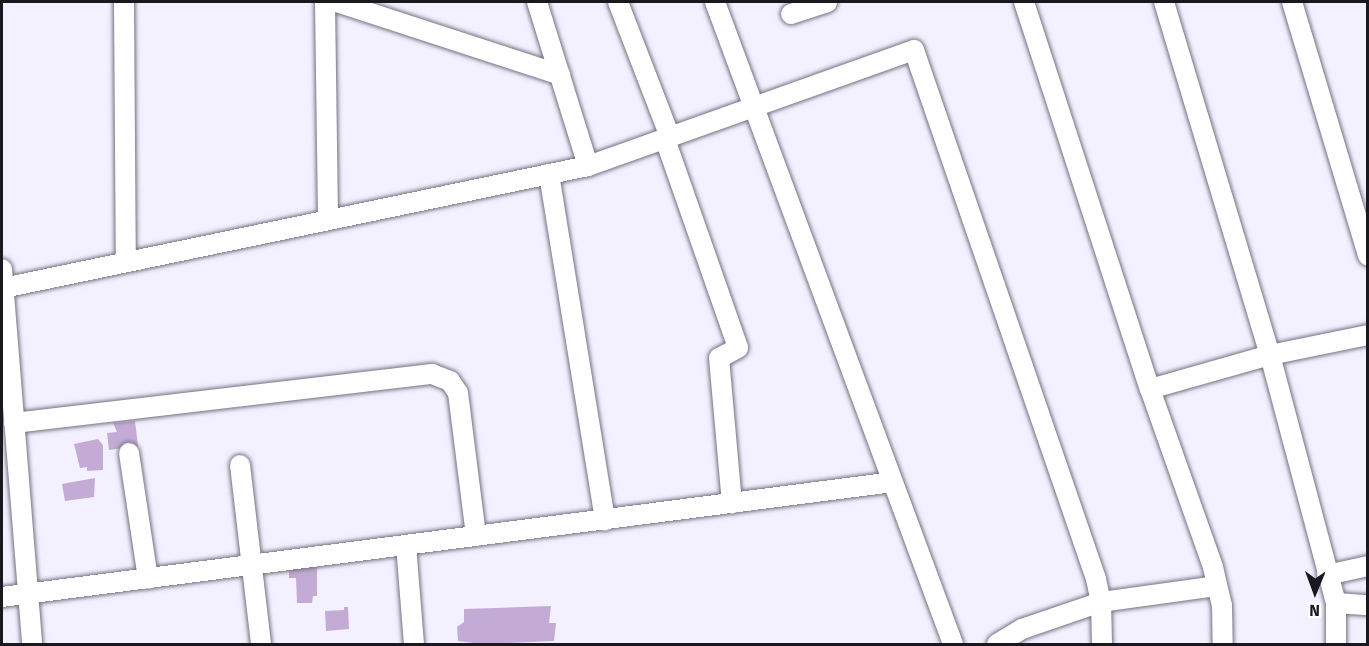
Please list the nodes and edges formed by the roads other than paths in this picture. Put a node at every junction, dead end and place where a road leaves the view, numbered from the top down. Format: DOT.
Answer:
graph roads {
  1 [pos="124,2"];
  2 [pos="325,2"];
  3 [pos="337,2"];
  4 [pos="537,2"];
  5 [pos="618,2"];
  6 [pos="715,2"];
  7 [pos="827,2"];
  8 [pos="1024,2"];
  9 [pos="1164,2"];
  10 [pos="1292,2"];
  11 [pos="791,14"];
  12 [pos="560,75"];
  13 [pos="756,106"];
  14 [pos="667,138"];
  15 [pos="588,166"];
  16 [pos="549,174"];
  17 [pos="328,220"];
  18 [pos="1368,256"];
  19 [pos="126,262"];
  20 [pos="2,278"];
  21 [pos="1368,335"];
  22 [pos="1270,355"];
  23 [pos="1150,389"];
  24 [pos="14,423"];
  25 [pos="129,453"];
  26 [pos="240,465"];
  27 [pos="893,482"];
  28 [pos="732,503"];
  29 [pos="605,519"];
  30 [pos="476,536"];
  31 [pos="406,545"];
  32 [pos="252,565"];
  33 [pos="1368,566"];
  34 [pos="1327,575"];
  35 [pos="148,579"];
  36 [pos="1217,586"];
  37 [pos="28,594"];
  38 [pos="2,597"];
  39 [pos="1101,602"];
  40 [pos="1336,603"];
  41 [pos="1368,605"];
  42 [pos="32,645"];
  43 [pos="261,645"];
  44 [pos="414,645"];
  45 [pos="953,645"];
  46 [pos="997,645"];
  47 [pos="1102,645"];
  48 [pos="1223,645"];
  49 [pos="1336,645"];
  1 -- 19 [label="street"];
  2 -- 17 [label="street"];
  3 -- 12 [label="street"];
  4 -- 12 [label="street"];
  5 -- 14 [label="street"];
  6 -- 13 [label="street"];
  7 -- 11 [label="street"];
  8 -- 23 [label="street"];
  9 -- 22 [label="street"];
  10 -- 18 [label="street"];
  12 -- 15 [label="street"];
  13 -- 14 [label="street"];
  13 -- 27 [label="street"];
  13 -- 39 [label="street"];
  14 -- 15 [label="street"];
  14 -- 28 [label="street"];
  15 -- 16 [label="street"];
  16 -- 17 [label="street"];
  16 -- 29 [label="street"];
  17 -- 19 [label="street"];
  19 -- 20 [label="street"];
  20 -- 24 [label="street"];
  21 -- 22 [label="street"];
  22 -- 23 [label="street"];
  22 -- 34 [label="street"];
  23 -- 36 [label="street"];
  24 -- 30 [label="street"];
  24 -- 37 [label="street"];
  25 -- 35 [label="street"];
  26 -- 32 [label="street"];
  27 -- 28 [label="street"];
  27 -- 45 [label="street"];
  28 -- 29 [label="street"];
  29 -- 30 [label="street"];
  30 -- 31 [label="street"];
  31 -- 32 [label="street"];
  31 -- 44 [label="street"];
  32 -- 35 [label="street"];
  32 -- 43 [label="street"];
  33 -- 34 [label="street"];
  34 -- 40 [label="street"];
  35 -- 37 [label="street"];
  36 -- 39 [label="street"];
  36 -- 48 [label="street"];
  37 -- 38 [label="street"];
  37 -- 42 [label="street"];
  39 -- 46 [label="street"];
  39 -- 47 [label="street"];
  40 -- 41 [label="street"];
  40 -- 49 [label="street"];
}
